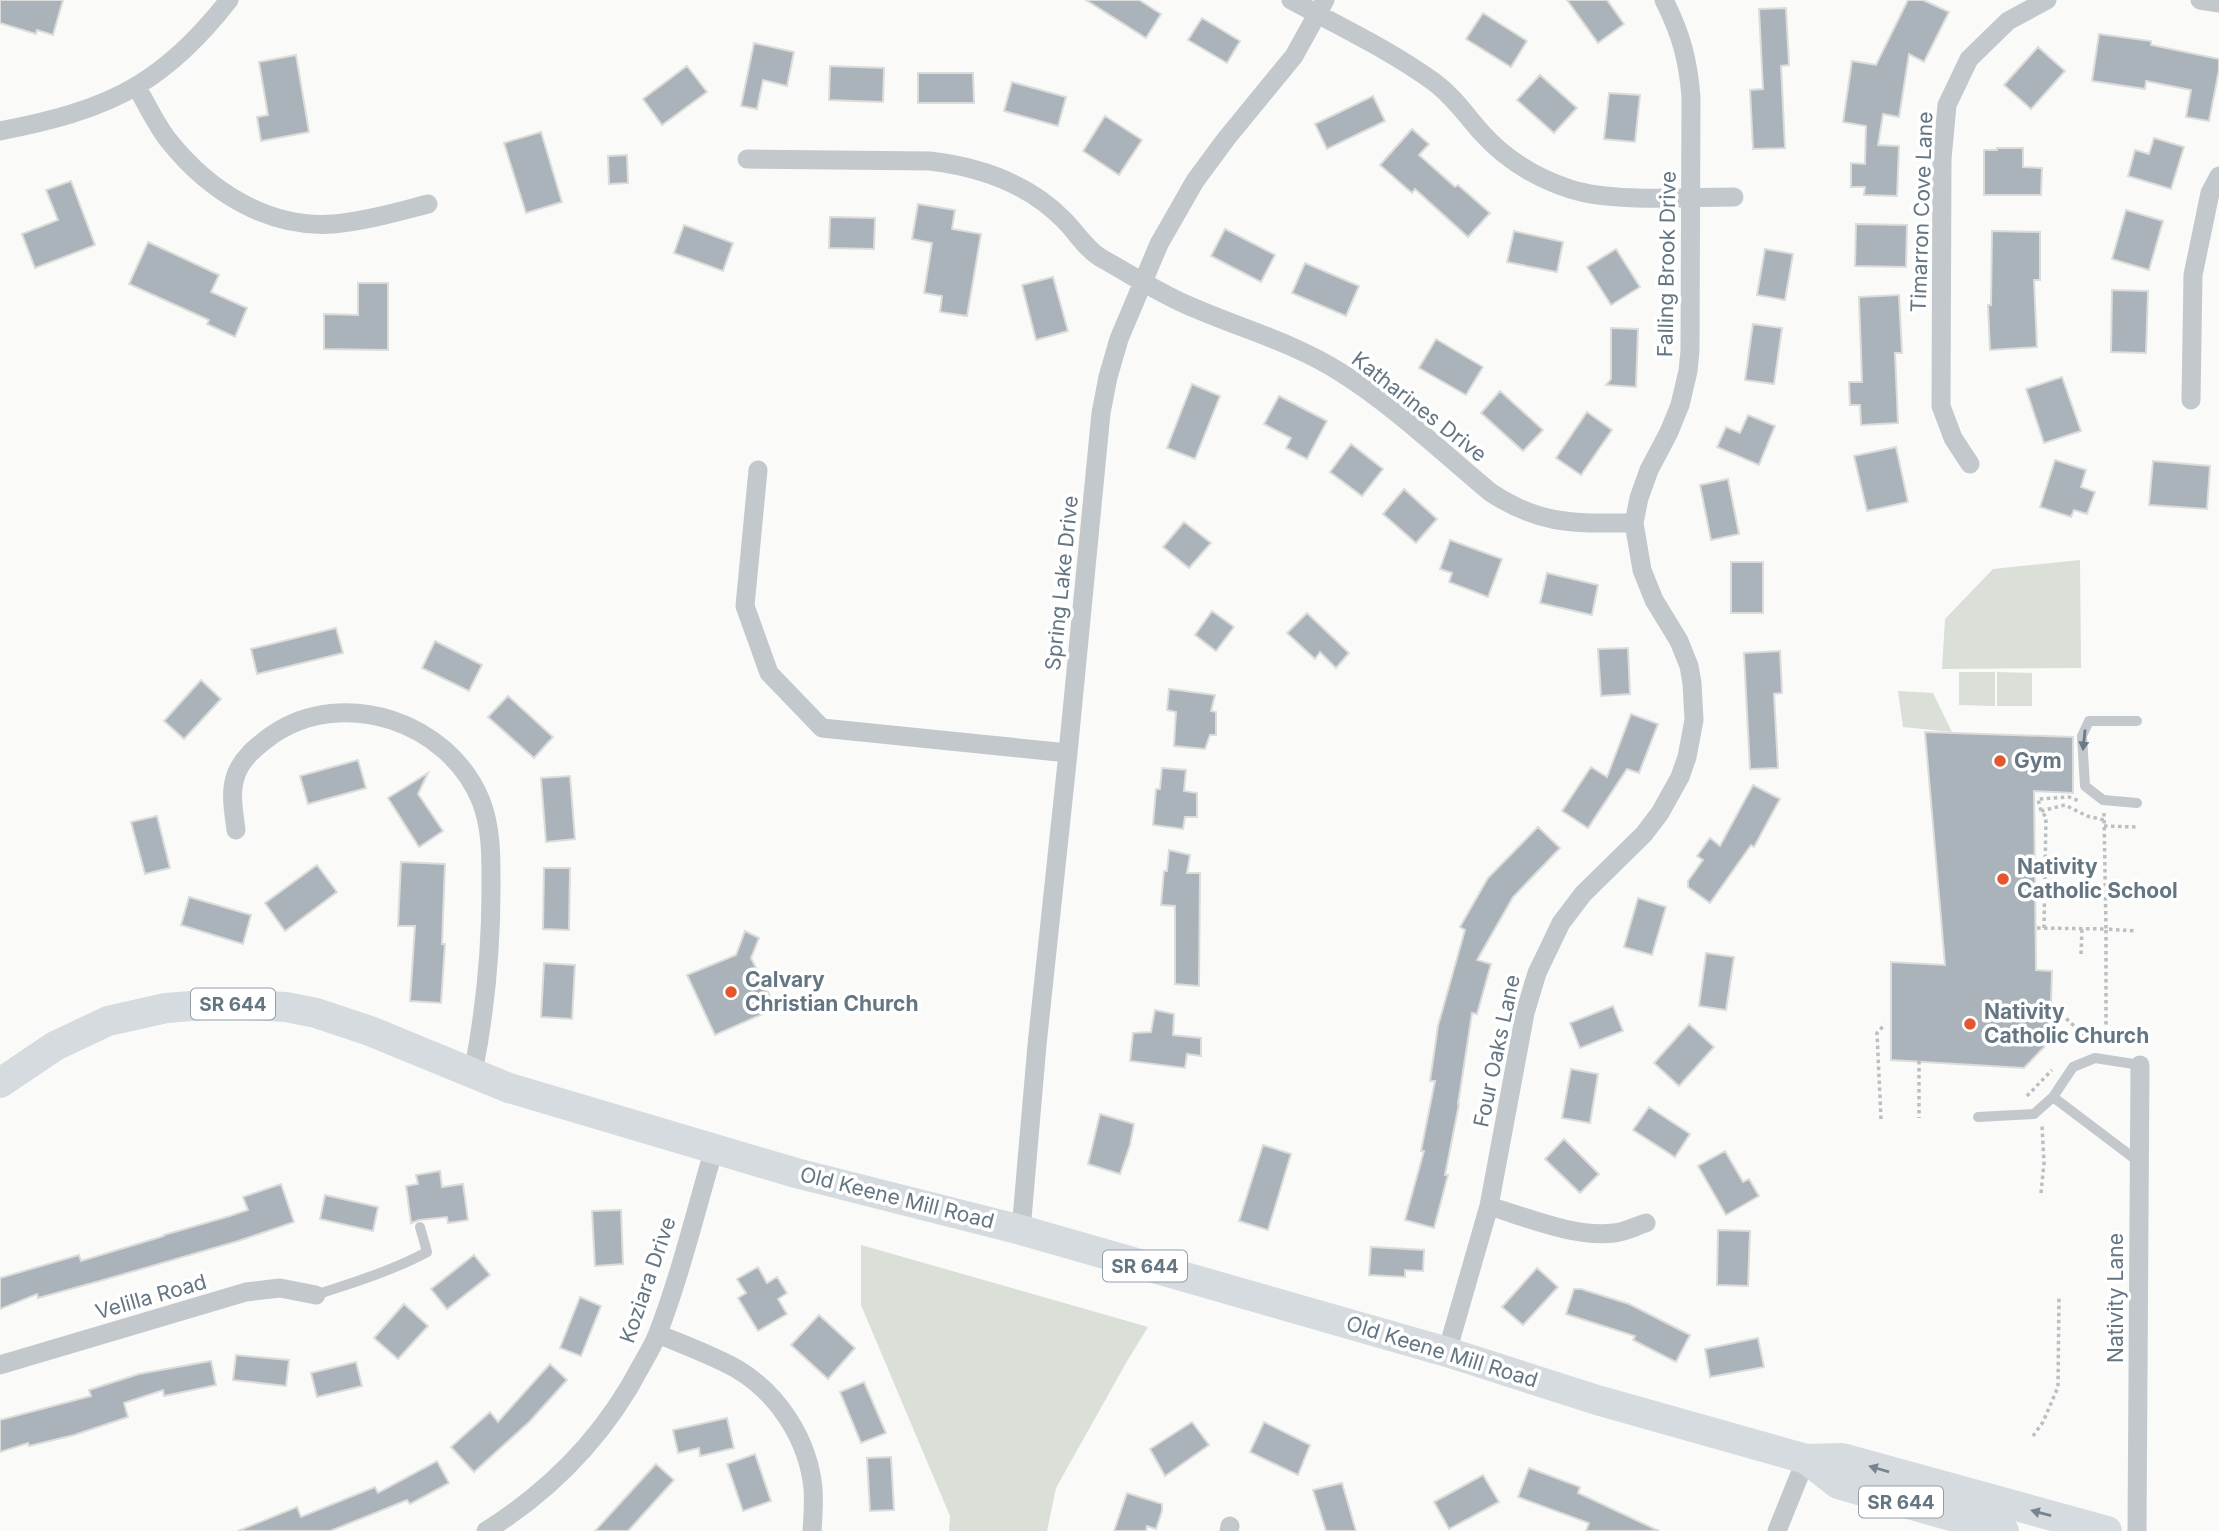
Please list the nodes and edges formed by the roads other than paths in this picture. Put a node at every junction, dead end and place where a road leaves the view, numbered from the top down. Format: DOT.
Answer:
graph roads {
  1 [pos="229,0"];
  2 [pos="1291,0"];
  3 [pos="1664,0"];
  4 [pos="2047,0"];
  5 [pos="2200,0"];
  6 [pos="2219,3"];
  7 [pos="1321,7"];
  8 [pos="136,86"];
  9 [pos="0,131"];
  10 [pos="747,159"];
  11 [pos="2219,176"];
  12 [pos="1691,197"];
  13 [pos="1734,198"];
  14 [pos="428,204"];
  15 [pos="1143,281"];
  16 [pos="2191,400"];
  17 [pos="1970,464"];
  18 [pos="758,470"];
  19 [pos="1634,523"];
  20 [pos="2137,721"];
  21 [pos="1068,753"];
  22 [pos="2137,803"];
  23 [pos="236,830"];
  24 [pos="2140,1065"];
  25 [pos="472,1073"];
  26 [pos="0,1083"];
  27 [pos="2053,1097"];
  28 [pos="1978,1116"];
  29 [pos="713,1149"];
  30 [pos="2139,1163"];
  31 [pos="1489,1206"];
  32 [pos="1646,1223"];
  33 [pos="420,1227"];
  34 [pos="1021,1230"];
  35 [pos="316,1295"];
  36 [pos="658,1334"];
  37 [pos="1447,1352"];
  38 [pos="0,1365"];
  39 [pos="1805,1458"];
  40 [pos="486,1531"];
  41 [pos="812,1531"];
  42 [pos="1777,1531"];
  43 [pos="2004,1531"];
  44 [pos="2107,1531"];
  45 [pos="2137,1531"];
  1 -- 8 [label="street"];
  2 -- 7 [label="street"];
  3 -- 12 [label="street, Falling Brook Drive"];
  4 -- 17 [label="street, Timarron Cove Lane"];
  5 -- 6 [label="street"];
  7 -- 12 [label="street"];
  7 -- 15 [label="street, Spring Lake Drive"];
  8 -- 9 [label="street"];
  8 -- 14 [label="street"];
  10 -- 15 [label="street, Katharines Drive"];
  11 -- 16 [label="street"];
  12 -- 13 [label="street"];
  12 -- 19 [label="street, Falling Brook Drive"];
  15 -- 19 [label="street, Katharines Drive"];
  15 -- 21 [label="street, Spring Lake Drive"];
  18 -- 21 [label="street"];
  19 -- 31 [label="street, Four Oaks Lane"];
  20 -- 22 [label="lane, one-way"];
  21 -- 34 [label="street, Spring Lake Drive"];
  23 -- 25 [label="street"];
  24 -- 27 [label="lane"];
  24 -- 30 [label="street, Nativity Lane"];
  25 -- 26 [label="main road, Old Keene Mill Road / SR 644"];
  25 -- 29 [label="main road, Old Keene Mill Road / SR 644"];
  27 -- 28 [label="lane"];
  27 -- 30 [label="lane"];
  29 -- 34 [label="main road, Old Keene Mill Road / SR 644"];
  29 -- 36 [label="street, Koziara Drive"];
  30 -- 45 [label="street, Nativity Lane"];
  31 -- 32 [label="street"];
  31 -- 37 [label="street, Four Oaks Lane"];
  33 -- 35 [label="lane"];
  34 -- 37 [label="main road, Old Keene Mill Road / SR 644"];
  35 -- 38 [label="street, Velilla Road"];
  36 -- 40 [label="street, Koziara Drive"];
  36 -- 41 [label="street"];
  37 -- 39 [label="main road, Old Keene Mill Road / SR 644"];
  39 -- 42 [label="street"];
  39 -- 43 [label="main road, Old Keene Mill Road / SR 644"];
  44 -- 39 [label="main road, Old Keene Mill Road / SR 644, one-way"];
}
